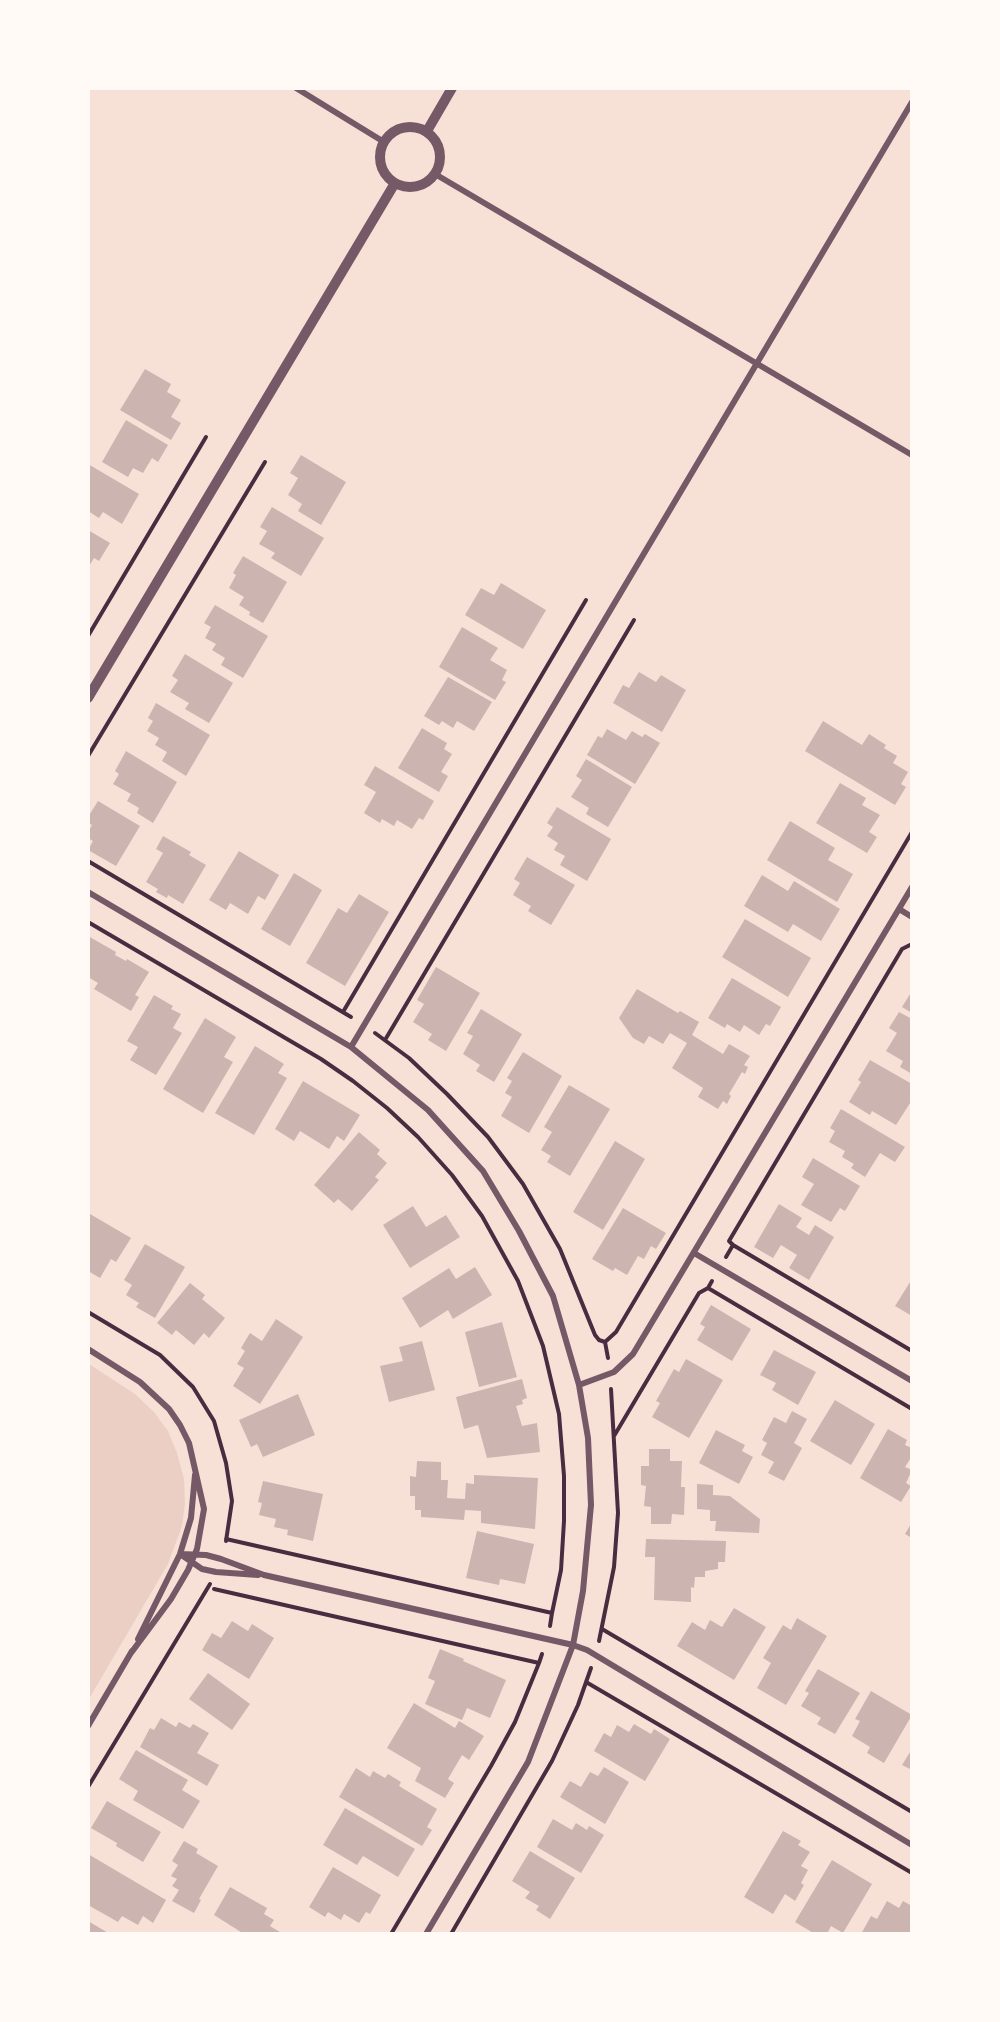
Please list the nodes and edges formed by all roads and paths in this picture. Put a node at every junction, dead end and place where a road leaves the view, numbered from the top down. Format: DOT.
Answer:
graph roads {
  1 [pos="296,88"];
  2 [pos="452,88"];
  3 [pos="912,102"];
  4 [pos="427,131"];
  5 [pos="384,142"];
  6 [pos="435,174"];
  7 [pos="395,183"];
  8 [pos="756,363"];
  9 [pos="206,437"];
  10 [pos="912,455"];
  11 [pos="264,462"];
  12 [pos="586,600"];
  13 [pos="634,620"];
  14 [pos="88,636"];
  15 [pos="88,698"];
  16 [pos="88,756"];
  17 [pos="912,832"];
  18 [pos="88,861"];
  19 [pos="912,887"];
  20 [pos="88,892"];
  21 [pos="899,909"];
  22 [pos="912,917"];
  23 [pos="88,922"];
  24 [pos="911,945"];
  25 [pos="343,1012"];
  26 [pos="364,1024"];
  27 [pos="385,1040"];
  28 [pos="351,1047"];
  29 [pos="734,1245"];
  30 [pos="694,1253"];
  31 [pos="720,1268"];
  32 [pos="708,1288"];
  33 [pos="605,1342"];
  34 [pos="88,1349"];
  35 [pos="912,1351"];
  36 [pos="610,1374"];
  37 [pos="912,1381"];
  38 [pos="579,1385"];
  39 [pos="912,1409"];
  40 [pos="614,1437"];
  41 [pos="196,1469"];
  42 [pos="180,1554"];
  43 [pos="194,1555"];
  44 [pos="191,1563"];
  45 [pos="264,1575"];
  46 [pos="552,1613"];
  47 [pos="602,1629"];
  48 [pos="573,1645"];
  49 [pos="131,1653"];
  50 [pos="595,1656"];
  51 [pos="539,1663"];
  52 [pos="586,1682"];
  53 [pos="88,1726"];
  54 [pos="912,1812"];
  55 [pos="912,1845"];
  56 [pos="912,1873"];
  57 [pos="391,1934"];
  58 [pos="426,1934"];
  59 [pos="451,1934"];
  1 -- 5 [label="street"];
  2 -- 4 [label="street"];
  3 -- 8 [label="street"];
  4 -- 5 [label="street"];
  4 -- 6 [label="street"];
  5 -- 7 [label="street"];
  6 -- 7 [label="street"];
  6 -- 8 [label="street"];
  7 -- 15 [label="street"];
  8 -- 10 [label="street"];
  8 -- 26 [label="street"];
  9 -- 14 [label="path"];
  11 -- 16 [label="path"];
  12 -- 25 [label="path"];
  13 -- 27 [label="path"];
  17 -- 33 [label="path"];
  18 -- 25 [label="path"];
  19 -- 21 [label="street"];
  20 -- 28 [label="street"];
  21 -- 22 [label="street"];
  21 -- 30 [label="street"];
  23 -- 46 [label="path"];
  24 -- 29 [label="path"];
  25 -- 26 [label="path"];
  26 -- 27 [label="path"];
  26 -- 28 [label="street"];
  27 -- 33 [label="path"];
  28 -- 38 [label="street"];
  29 -- 31 [label="path"];
  29 -- 35 [label="path"];
  30 -- 31 [label="street"];
  30 -- 36 [label="street"];
  31 -- 32 [label="path"];
  31 -- 37 [label="street"];
  32 -- 39 [label="path"];
  32 -- 40 [label="path"];
  33 -- 36 [label="path"];
  34 -- 41 [label="street"];
  36 -- 38 [label="street"];
  36 -- 40 [label="path"];
  38 -- 48 [label="street"];
  40 -- 47 [label="path"];
  41 -- 42 [label="street"];
  41 -- 43 [label="street"];
  42 -- 43 [label="street"];
  42 -- 44 [label="street"];
  42 -- 49 [label="street"];
  43 -- 44 [label="street"];
  43 -- 45 [label="street"];
  44 -- 45 [label="street"];
  44 -- 49 [label="street"];
  45 -- 48 [label="street"];
  47 -- 50 [label="path"];
  47 -- 54 [label="path"];
  48 -- 50 [label="street"];
  48 -- 58 [label="street"];
  49 -- 53 [label="street"];
  50 -- 52 [label="path"];
  50 -- 55 [label="street"];
  51 -- 57 [label="path"];
  52 -- 56 [label="path"];
  52 -- 59 [label="path"];
}
